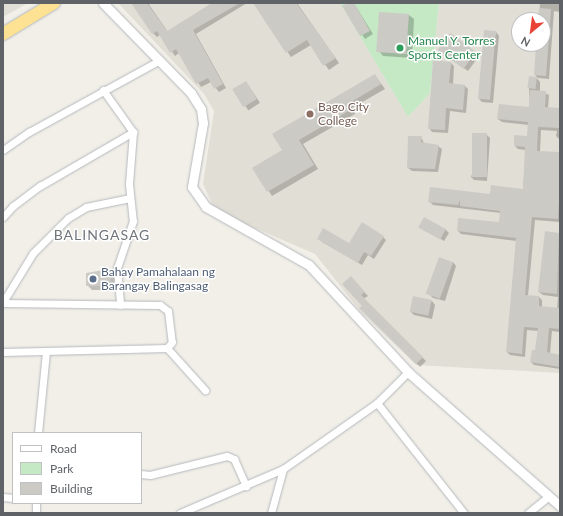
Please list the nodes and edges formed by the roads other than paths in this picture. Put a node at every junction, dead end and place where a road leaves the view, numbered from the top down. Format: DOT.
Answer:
graph roads {
  1 [pos="54,3"];
  2 [pos="104,3"];
  3 [pos="3,34"];
  4 [pos="160,60"];
  5 [pos="103,90"];
  6 [pos="133,132"];
  7 [pos="3,150"];
  8 [pos="130,198"];
  9 [pos="3,217"];
  10 [pos="3,303"];
  11 [pos="120,305"];
  12 [pos="167,348"];
  13 [pos="3,352"];
  14 [pos="46,352"];
  15 [pos="408,372"];
  16 [pos="205,390"];
  17 [pos="377,403"];
  18 [pos="38,432"];
  19 [pos="283,469"];
  20 [pos="142,474"];
  21 [pos="246,486"];
  22 [pos="548,496"];
  23 [pos="560,506"];
  24 [pos="180,513"];
  25 [pos="270,513"];
  26 [pos="464,513"];
  27 [pos="528,513"];
  1 -- 3 [label="highway"];
  2 -- 4 [label="street"];
  4 -- 5 [label="street"];
  4 -- 15 [label="street"];
  5 -- 6 [label="street"];
  5 -- 7 [label="street"];
  6 -- 8 [label="street"];
  6 -- 9 [label="street"];
  8 -- 10 [label="street"];
  8 -- 11 [label="street"];
  10 -- 11 [label="street"];
  11 -- 12 [label="street"];
  12 -- 14 [label="street"];
  12 -- 16 [label="street"];
  13 -- 14 [label="street"];
  14 -- 18 [label="street"];
  15 -- 17 [label="street"];
  15 -- 22 [label="street"];
  17 -- 19 [label="street"];
  17 -- 26 [label="street"];
  19 -- 21 [label="street"];
  19 -- 25 [label="street"];
  20 -- 21 [label="street"];
  21 -- 24 [label="street"];
  22 -- 23 [label="street"];
  22 -- 27 [label="street"];
}
